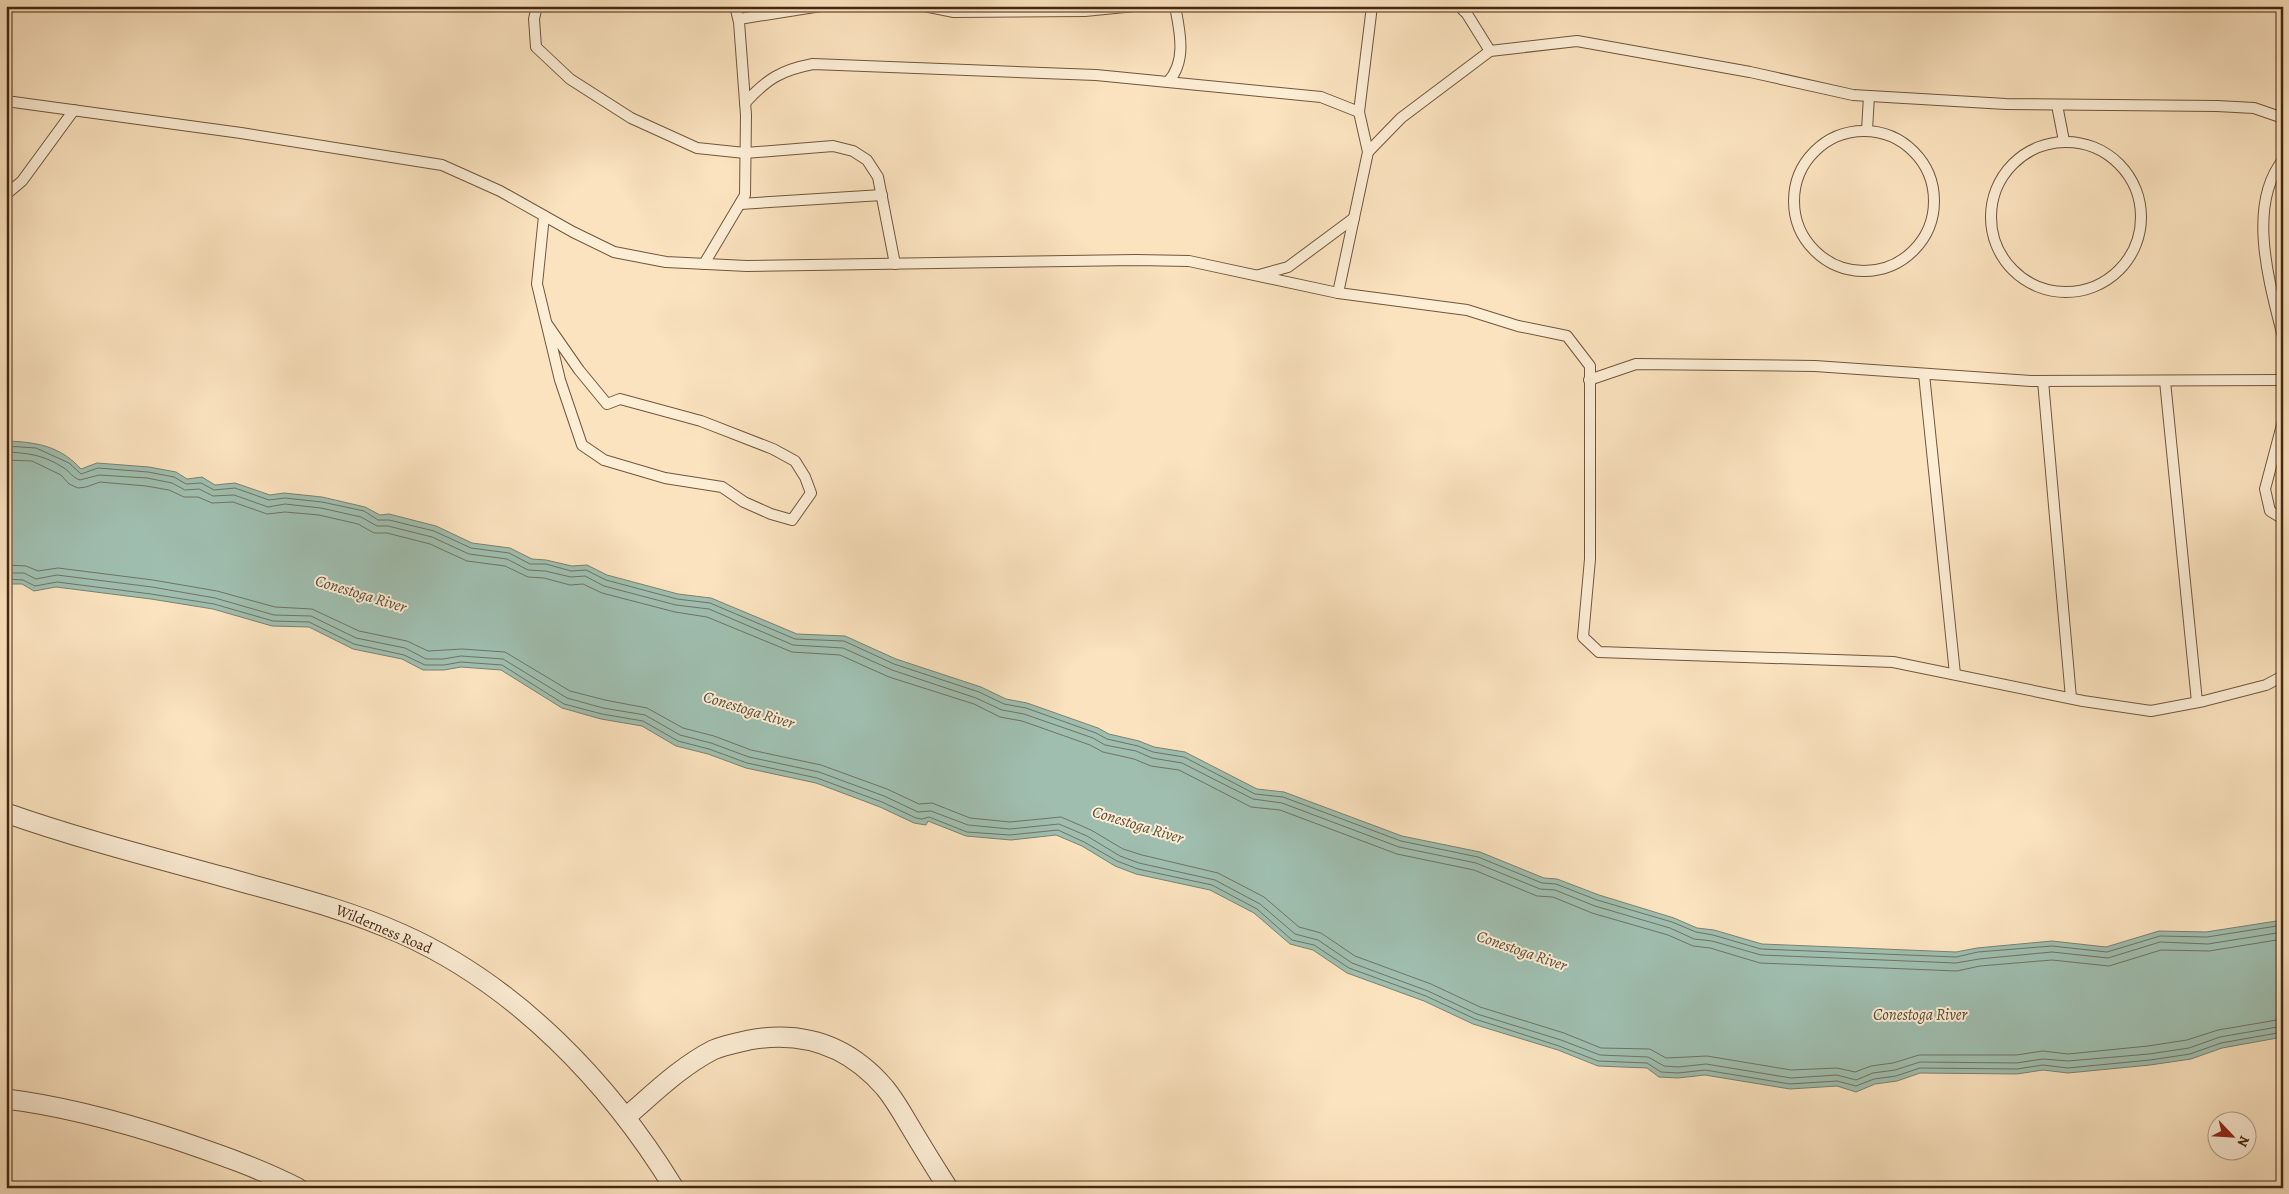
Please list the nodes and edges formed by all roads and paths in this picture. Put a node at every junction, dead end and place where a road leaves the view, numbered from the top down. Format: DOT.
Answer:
graph roads {
  1 [pos="537,6"];
  2 [pos="735,6"];
  3 [pos="821,6"];
  4 [pos="924,6"];
  5 [pos="1135,6"];
  6 [pos="1175,6"];
  7 [pos="1372,6"];
  8 [pos="1459,6"];
  9 [pos="739,19"];
  10 [pos="1490,51"];
  11 [pos="1168,82"];
  12 [pos="1868,96"];
  13 [pos="6,101"];
  14 [pos="745,103"];
  15 [pos="2056,105"];
  16 [pos="74,110"];
  17 [pos="1359,112"];
  18 [pos="2283,118"];
  19 [pos="1867,130"];
  20 [pos="2064,141"];
  21 [pos="1368,152"];
  22 [pos="745,153"];
  23 [pos="2283,160"];
  24 [pos="6,192"];
  25 [pos="882,195"];
  26 [pos="740,204"];
  27 [pos="544,216"];
  28 [pos="1354,218"];
  29 [pos="704,264"];
  30 [pos="894,264"];
  31 [pos="1256,275"];
  32 [pos="1338,293"];
  33 [pos="547,324"];
  34 [pos="2283,337"];
  35 [pos="1924,374"];
  36 [pos="1590,380"];
  37 [pos="2283,380"];
  38 [pos="2043,381"];
  39 [pos="2165,381"];
  40 [pos="2283,421"];
  41 [pos="2283,519"];
  42 [pos="1955,674"];
  43 [pos="2283,676"];
  44 [pos="2071,698"];
  45 [pos="2197,702"];
  46 [pos="6,813"];
  47 [pos="6,1099"];
  48 [pos="626,1118"];
  49 [pos="298,1188"];
  50 [pos="674,1188"];
  51 [pos="948,1188"];
  1 -- 22 [label="lane"];
  2 -- 9 [label="lane"];
  3 -- 9 [label="lane"];
  4 -- 5 [label="lane"];
  6 -- 11 [label="lane"];
  7 -- 17 [label="lane"];
  8 -- 10 [label="lane"];
  9 -- 14 [label="lane"];
  10 -- 12 [label="lane"];
  10 -- 21 [label="lane"];
  11 -- 14 [label="lane"];
  11 -- 17 [label="lane"];
  12 -- 15 [label="lane"];
  12 -- 19 [label="lane"];
  13 -- 16 [label="lane"];
  14 -- 22 [label="lane"];
  15 -- 18 [label="lane"];
  15 -- 20 [label="lane"];
  16 -- 24 [label="lane"];
  16 -- 27 [label="lane"];
  17 -- 21 [label="lane"];
  19 -- 19 [label="lane"];
  20 -- 20 [label="lane"];
  21 -- 28 [label="lane"];
  22 -- 25 [label="lane"];
  22 -- 26 [label="lane"];
  23 -- 34 [label="lane"];
  25 -- 26 [label="lane"];
  25 -- 30 [label="lane"];
  26 -- 29 [label="lane"];
  27 -- 29 [label="lane"];
  27 -- 33 [label="lane"];
  28 -- 31 [label="lane"];
  28 -- 32 [label="lane"];
  29 -- 30 [label="lane"];
  30 -- 31 [label="lane"];
  31 -- 32 [label="lane"];
  32 -- 36 [label="lane"];
  33 -- 33 [label="lane"];
  35 -- 36 [label="lane"];
  35 -- 38 [label="lane"];
  35 -- 42 [label="lane"];
  36 -- 42 [label="lane"];
  37 -- 39 [label="lane"];
  38 -- 39 [label="lane"];
  38 -- 44 [label="lane"];
  39 -- 45 [label="lane"];
  40 -- 41 [label="lane"];
  42 -- 44 [label="lane"];
  43 -- 45 [label="lane"];
  44 -- 45 [label="lane"];
  46 -- 48 [label="street, Wilderness Road"];
  47 -- 49 [label="street"];
  48 -- 50 [label="street, Wilderness Road"];
  48 -- 51 [label="street"];
}
